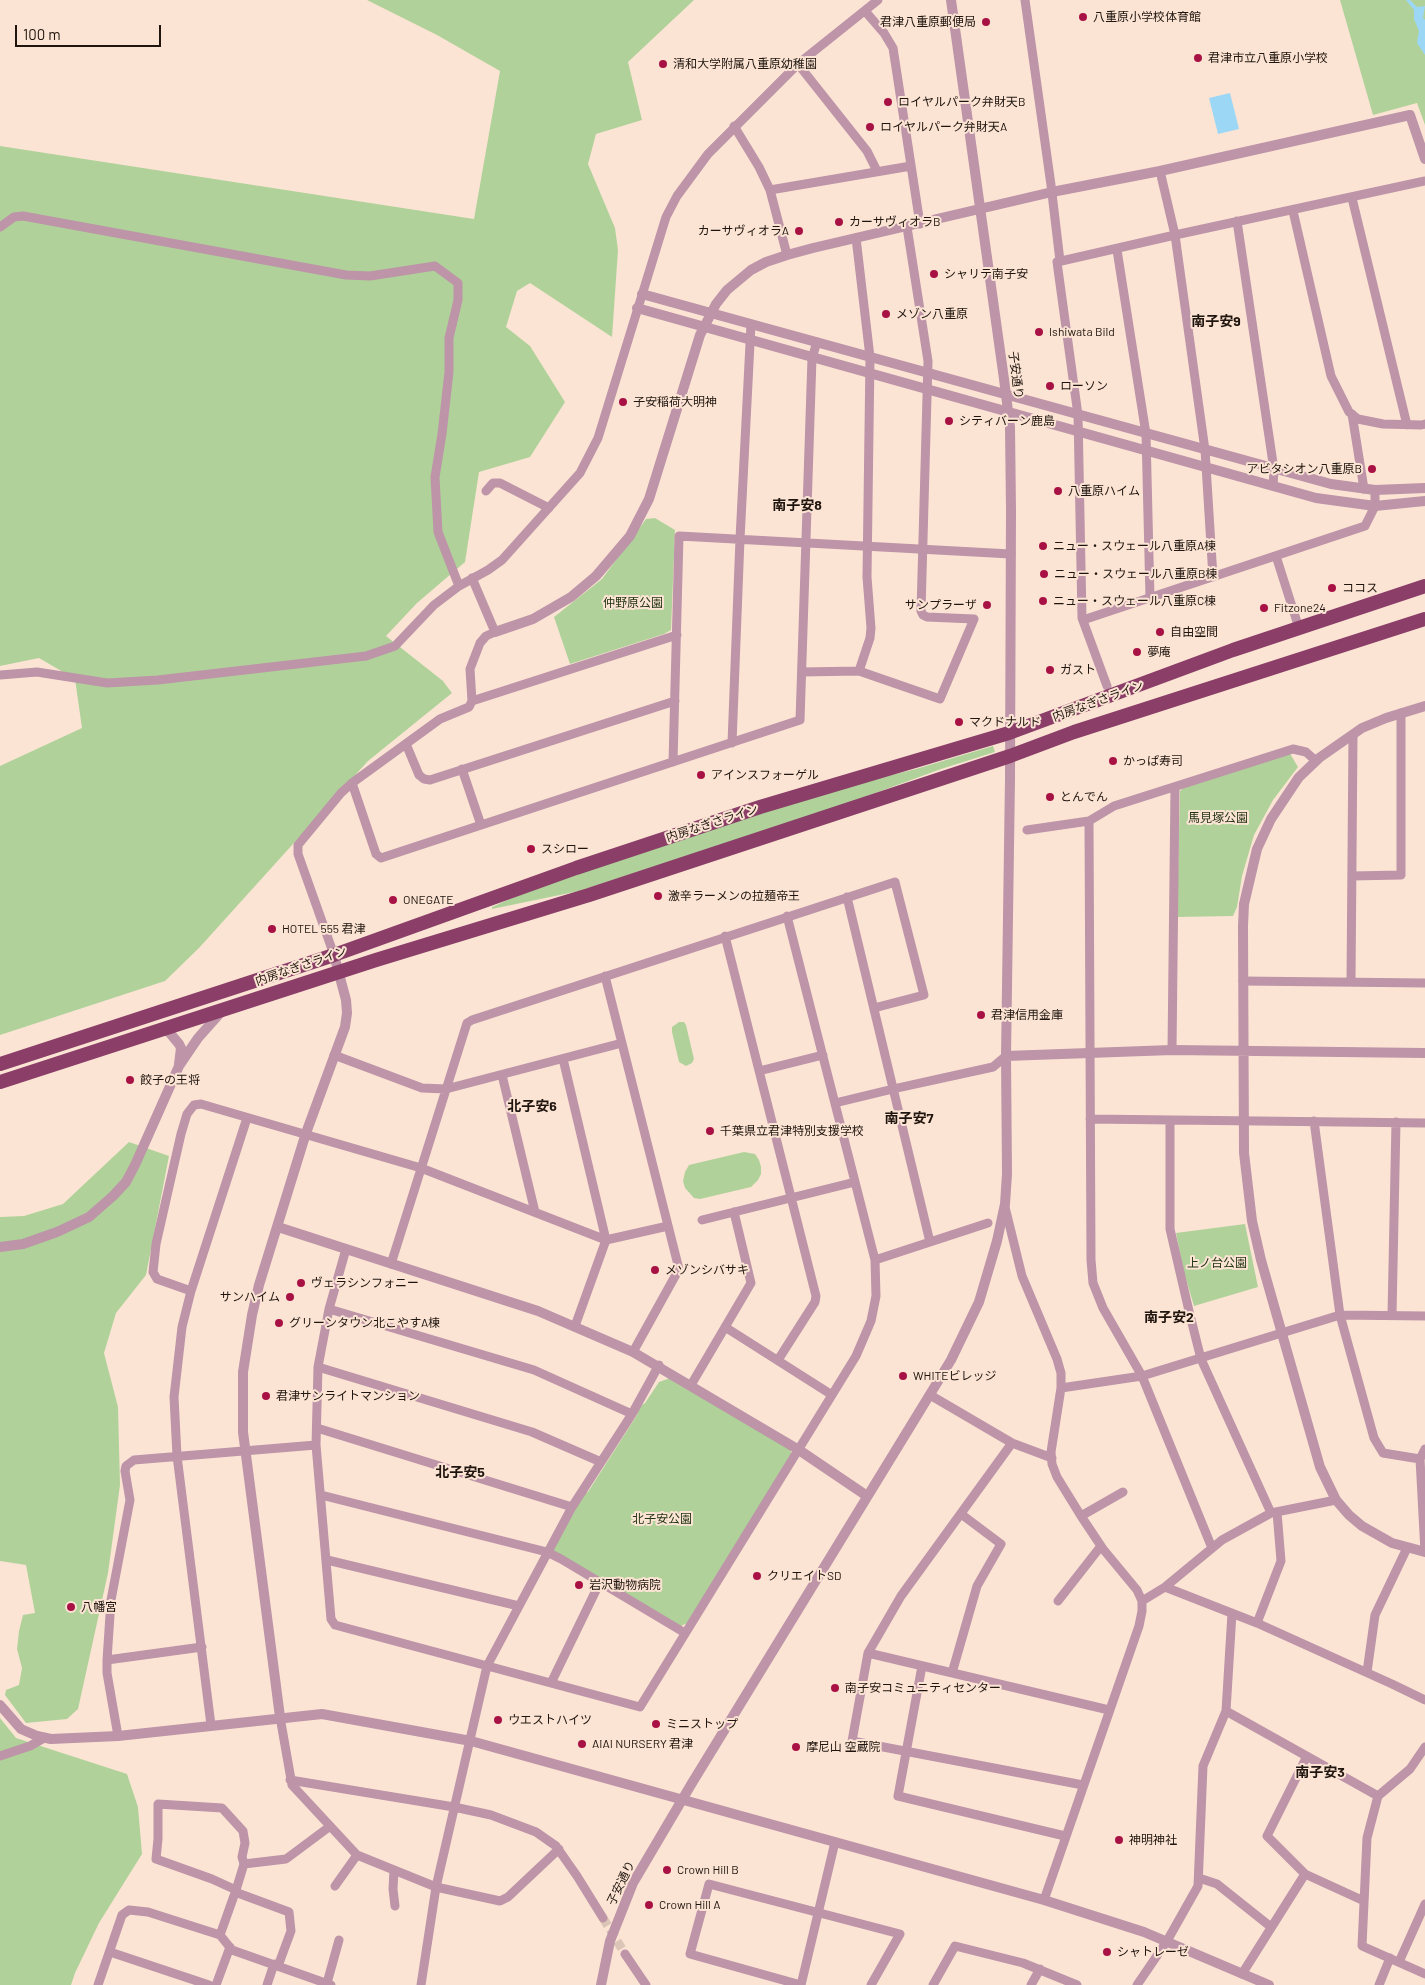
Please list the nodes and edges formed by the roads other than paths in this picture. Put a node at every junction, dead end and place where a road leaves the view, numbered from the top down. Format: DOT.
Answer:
graph roads {
  1 [pos="878,0"];
  2 [pos="951,0"];
  3 [pos="1024,0"];
  4 [pos="864,11"];
  5 [pos="798,64"];
  6 [pos="734,126"];
  7 [pos="1425,158"];
  8 [pos="912,166"];
  9 [pos="1160,170"];
  10 [pos="878,171"];
  11 [pos="1425,181"];
  12 [pos="770,190"];
  13 [pos="1052,192"];
  14 [pos="1352,198"];
  15 [pos="980,210"];
  16 [pos="1293,211"];
  17 [pos="1237,221"];
  18 [pos="920,224"];
  19 [pos="0,227"];
  20 [pos="907,227"];
  21 [pos="1175,235"];
  22 [pos="856,238"];
  23 [pos="1117,250"];
  24 [pos="787,255"];
  25 [pos="1060,261"];
  26 [pos="642,294"];
  27 [pos="637,308"];
  28 [pos="712,313"];
  29 [pos="751,324"];
  30 [pos="704,328"];
  31 [pos="749,341"];
  32 [pos="817,342"];
  33 [pos="870,357"];
  34 [pos="812,358"];
  35 [pos="928,373"];
  36 [pos="870,374"];
  37 [pos="927,390"];
  38 [pos="1006,395"];
  39 [pos="1008,412"];
  40 [pos="1352,414"];
  41 [pos="1078,416"];
  42 [pos="1425,424"];
  43 [pos="1407,425"];
  44 [pos="1078,432"];
  45 [pos="1146,434"];
  46 [pos="1206,450"];
  47 [pos="1148,451"];
  48 [pos="1206,468"];
  49 [pos="1274,470"];
  50 [pos="1273,486"];
  51 [pos="1425,488"];
  52 [pos="1364,489"];
  53 [pos="1375,490"];
  54 [pos="486,491"];
  55 [pos="1425,501"];
  56 [pos="1375,506"];
  57 [pos="549,508"];
  58 [pos="740,539"];
  59 [pos="805,543"];
  60 [pos="867,546"];
  61 [pos="924,549"];
  62 [pos="1011,554"];
  63 [pos="1276,556"];
  64 [pos="1213,577"];
  65 [pos="472,578"];
  66 [pos="459,586"];
  67 [pos="1425,586"];
  68 [pos="1150,598"];
  69 [pos="1425,619"];
  70 [pos="1084,620"];
  71 [pos="1297,622"];
  72 [pos="495,632"];
  73 [pos="677,635"];
  74 [pos="859,671"];
  75 [pos="802,672"];
  76 [pos="0,676"];
  77 [pos="1107,686"];
  78 [pos="472,701"];
  79 [pos="675,701"];
  80 [pos="1425,706"];
  81 [pos="1401,713"];
  82 [pos="1010,733"];
  83 [pos="1353,735"];
  84 [pos="732,743"];
  85 [pos="406,744"];
  86 [pos="1010,756"];
  87 [pos="1316,761"];
  88 [pos="673,762"];
  89 [pos="462,769"];
  90 [pos="352,783"];
  91 [pos="1175,788"];
  92 [pos="1089,821"];
  93 [pos="481,825"];
  94 [pos="1027,830"];
  95 [pos="1352,876"];
  96 [pos="847,897"];
  97 [pos="787,916"];
  98 [pos="725,936"];
  99 [pos="334,955"];
  100 [pos="340,972"];
  101 [pos="606,976"];
  102 [pos="1243,981"];
  103 [pos="1352,982"];
  104 [pos="1425,983"];
  105 [pos="225,1008"];
  106 [pos="874,1008"];
  107 [pos="161,1029"];
  108 [pos="622,1043"];
  109 [pos="1172,1050"];
  110 [pos="1244,1050"];
  111 [pos="1090,1053"];
  112 [pos="1425,1053"];
  113 [pos="823,1054"];
  114 [pos="334,1055"];
  115 [pos="1006,1056"];
  116 [pos="563,1059"];
  117 [pos="0,1064"];
  118 [pos="178,1066"];
  119 [pos="759,1071"];
  120 [pos="502,1075"];
  121 [pos="0,1082"];
  122 [pos="446,1089"];
  123 [pos="893,1089"];
  124 [pos="835,1104"];
  125 [pos="247,1118"];
  126 [pos="1090,1119"];
  127 [pos="1170,1120"];
  128 [pos="1244,1120"];
  129 [pos="1314,1121"];
  130 [pos="1396,1122"];
  131 [pos="1425,1123"];
  132 [pos="306,1134"];
  133 [pos="421,1168"];
  134 [pos="855,1182"];
  135 [pos="791,1198"];
  136 [pos="1005,1204"];
  137 [pos="535,1212"];
  138 [pos="734,1212"];
  139 [pos="702,1220"];
  140 [pos="988,1223"];
  141 [pos="668,1226"];
  142 [pos="278,1227"];
  143 [pos="606,1240"];
  144 [pos="930,1242"];
  145 [pos="0,1247"];
  146 [pos="346,1249"];
  147 [pos="875,1260"];
  148 [pos="391,1264"];
  149 [pos="191,1292"];
  150 [pos="328,1309"];
  151 [pos="1340,1315"];
  152 [pos="1392,1315"];
  153 [pos="1425,1316"];
  154 [pos="575,1326"];
  155 [pos="725,1326"];
  156 [pos="1282,1333"];
  157 [pos="633,1352"];
  158 [pos="1201,1359"];
  159 [pos="778,1360"];
  160 [pos="659,1365"];
  161 [pos="318,1367"];
  162 [pos="1142,1376"];
  163 [pos="691,1385"];
  164 [pos="1061,1388"];
  165 [pos="832,1395"];
  166 [pos="930,1395"];
  167 [pos="632,1414"];
  168 [pos="317,1428"];
  169 [pos="1012,1443"];
  170 [pos="316,1445"];
  171 [pos="1425,1449"];
  172 [pos="799,1450"];
  173 [pos="245,1451"];
  174 [pos="177,1456"];
  175 [pos="1052,1458"];
  176 [pos="1420,1459"];
  177 [pos="601,1462"];
  178 [pos="1123,1492"];
  179 [pos="321,1495"];
  180 [pos="867,1496"];
  181 [pos="1336,1500"];
  182 [pos="572,1507"];
  183 [pos="1274,1512"];
  184 [pos="961,1514"];
  185 [pos="1081,1516"];
  186 [pos="1101,1546"];
  187 [pos="1212,1548"];
  188 [pos="1407,1548"];
  189 [pos="547,1552"];
  190 [pos="1425,1552"];
  191 [pos="327,1560"];
  192 [pos="600,1582"];
  193 [pos="1165,1587"];
  194 [pos="1058,1601"];
  195 [pos="1142,1602"];
  196 [pos="519,1606"];
  197 [pos="1232,1613"];
  198 [pos="1257,1623"];
  199 [pos="686,1633"];
  200 [pos="202,1647"];
  201 [pos="868,1653"];
  202 [pos="107,1660"];
  203 [pos="487,1666"];
  204 [pos="922,1666"];
  205 [pos="952,1672"];
  206 [pos="1368,1672"];
  207 [pos="550,1683"];
  208 [pos="1425,1700"];
  209 [pos="0,1705"];
  210 [pos="1109,1710"];
  211 [pos="1226,1711"];
  212 [pos="280,1717"];
  213 [pos="211,1725"];
  214 [pos="118,1736"];
  215 [pos="44,1738"];
  216 [pos="471,1740"];
  217 [pos="1425,1747"];
  218 [pos="906,1751"];
  219 [pos="0,1756"];
  220 [pos="1307,1756"];
  221 [pos="290,1780"];
  222 [pos="1083,1785"];
  223 [pos="1378,1796"];
  224 [pos="681,1800"];
  225 [pos="454,1807"];
  226 [pos="329,1827"];
  227 [pos="1065,1836"];
  228 [pos="835,1842"];
  229 [pos="559,1850"];
  230 [pos="357,1855"];
  231 [pos="244,1864"];
  232 [pos="394,1870"];
  233 [pos="1305,1874"];
  234 [pos="1199,1878"];
  235 [pos="334,1886"];
  236 [pos="436,1887"];
  237 [pos="235,1891"];
  238 [pos="1044,1900"];
  239 [pos="1364,1901"];
  240 [pos="1425,1904"];
  241 [pos="395,1906"];
  242 [pos="818,1912"];
  243 [pos="603,1918"];
  244 [pos="1271,1927"];
  245 [pos="220,1935"];
  246 [pos="339,1940"];
  247 [pos="1166,1941"];
  248 [pos="230,1947"];
  249 [pos="110,1952"];
  250 [pos="626,1954"];
  251 [pos="1394,1960"];
  252 [pos="276,1965"];
  253 [pos="1040,1969"];
  254 [pos="1242,1974"];
  255 [pos="1425,1974"];
  256 [pos="329,1984"];
  257 [pos="98,1985"];
  258 [pos="209,1985"];
  259 [pos="216,1985"];
  260 [pos="267,1985"];
  261 [pos="421,1985"];
  262 [pos="601,1985"];
  263 [pos="646,1985"];
  264 [pos="801,1985"];
  265 [pos="871,1985"];
  266 [pos="933,1985"];
  267 [pos="1031,1985"];
  268 [pos="1077,1985"];
  269 [pos="1137,1985"];
  270 [pos="1269,1985"];
  271 [pos="1379,1985"];
  1 -- 4 [label="street"];
  2 -- 15 [label="street, 子安通り"];
  3 -- 13 [label="street"];
  4 -- 5 [label="street"];
  4 -- 8 [label="street"];
  5 -- 6 [label="street"];
  5 -- 10 [label="street"];
  6 -- 12 [label="street"];
  6 -- 26 [label="street"];
  7 -- 9 [label="street"];
  8 -- 10 [label="street"];
  8 -- 18 [label="street"];
  9 -- 13 [label="street"];
  9 -- 21 [label="street"];
  10 -- 12 [label="street"];
  11 -- 14 [label="street"];
  12 -- 24 [label="street"];
  13 -- 15 [label="street"];
  13 -- 25 [label="street"];
  14 -- 16 [label="street"];
  14 -- 43 [label="street"];
  15 -- 18 [label="street"];
  15 -- 38 [label="street, 子安通り"];
  16 -- 17 [label="street"];
  16 -- 40 [label="street"];
  17 -- 21 [label="street"];
  17 -- 49 [label="street"];
  18 -- 20 [label="street"];
  19 -- 66 [label="street"];
  20 -- 22 [label="street"];
  20 -- 35 [label="street"];
  21 -- 23 [label="street"];
  21 -- 46 [label="street"];
  22 -- 24 [label="street"];
  22 -- 33 [label="street"];
  23 -- 25 [label="street"];
  23 -- 45 [label="street"];
  24 -- 28 [label="street"];
  25 -- 41 [label="street"];
  26 -- 27 [label="street"];
  26 -- 28 [label="street"];
  27 -- 30 [label="street"];
  27 -- 57 [label="street"];
  28 -- 29 [label="street"];
  28 -- 30 [label="street"];
  29 -- 31 [label="street"];
  29 -- 32 [label="street"];
  30 -- 31 [label="street"];
  30 -- 72 [label="street"];
  31 -- 34 [label="street"];
  31 -- 58 [label="street"];
  32 -- 33 [label="street"];
  32 -- 34 [label="street"];
  33 -- 35 [label="street"];
  33 -- 36 [label="street"];
  34 -- 36 [label="street"];
  34 -- 59 [label="street"];
  35 -- 37 [label="street"];
  35 -- 38 [label="street"];
  36 -- 37 [label="street"];
  36 -- 60 [label="street"];
  37 -- 39 [label="street"];
  37 -- 61 [label="street"];
  38 -- 39 [label="street, 子安通り"];
  38 -- 41 [label="street"];
  39 -- 44 [label="street"];
  39 -- 62 [label="street, 子安通り"];
  40 -- 43 [label="street"];
  40 -- 52 [label="street"];
  41 -- 44 [label="street"];
  41 -- 45 [label="street"];
  42 -- 43 [label="street"];
  44 -- 47 [label="street"];
  44 -- 70 [label="street"];
  45 -- 46 [label="street"];
  45 -- 47 [label="street"];
  46 -- 48 [label="street"];
  46 -- 49 [label="street"];
  47 -- 48 [label="street"];
  47 -- 68 [label="street"];
  48 -- 50 [label="street"];
  48 -- 64 [label="street"];
  49 -- 50 [label="street"];
  49 -- 52 [label="street"];
  50 -- 56 [label="street"];
  51 -- 53 [label="street"];
  52 -- 53 [label="street"];
  53 -- 56 [label="street"];
  54 -- 57 [label="street"];
  55 -- 56 [label="street"];
  56 -- 63 [label="street"];
  57 -- 65 [label="street"];
  58 -- 59 [label="street"];
  58 -- 73 [label="street"];
  58 -- 84 [label="street"];
  59 -- 60 [label="street"];
  59 -- 75 [label="street"];
  60 -- 61 [label="street"];
  60 -- 74 [label="street"];
  61 -- 62 [label="street"];
  61 -- 74 [label="street"];
  62 -- 82 [label="street, 子安通り"];
  63 -- 64 [label="street"];
  63 -- 71 [label="street"];
  64 -- 68 [label="street"];
  65 -- 66 [label="street"];
  65 -- 72 [label="street"];
  66 -- 76 [label="street"];
  67 -- 82 [label="highway, 内房なぎさライン"];
  68 -- 70 [label="street"];
  69 -- 86 [label="highway, 内房なぎさライン"];
  70 -- 77 [label="street"];
  72 -- 78 [label="street"];
  73 -- 78 [label="street"];
  73 -- 79 [label="street"];
  74 -- 75 [label="street"];
  75 -- 84 [label="street"];
  78 -- 85 [label="street"];
  79 -- 88 [label="street"];
  79 -- 89 [label="street"];
  80 -- 81 [label="street"];
  81 -- 83 [label="street"];
  81 -- 95 [label="street"];
  82 -- 86 [label="street, 子安通り"];
  82 -- 99 [label="highway, 内房なぎさライン"];
  83 -- 87 [label="street"];
  83 -- 95 [label="street"];
  84 -- 88 [label="street"];
  85 -- 89 [label="street"];
  85 -- 90 [label="street"];
  86 -- 100 [label="highway, 内房なぎさライン"];
  86 -- 115 [label="street, 子安通り"];
  87 -- 91 [label="street"];
  87 -- 102 [label="street"];
  88 -- 93 [label="street"];
  89 -- 93 [label="street"];
  90 -- 93 [label="street"];
  90 -- 99 [label="street"];
  91 -- 92 [label="street"];
  91 -- 109 [label="street"];
  92 -- 94 [label="street"];
  92 -- 111 [label="street"];
  95 -- 103 [label="street"];
  96 -- 97 [label="street"];
  96 -- 106 [label="street"];
  96 -- 106 [label="street"];
  97 -- 98 [label="street"];
  97 -- 113 [label="street"];
  98 -- 101 [label="street"];
  98 -- 119 [label="street"];
  99 -- 100 [label="street"];
  99 -- 117 [label="highway, 内房なぎさライン"];
  100 -- 105 [label="highway, 内房なぎさライン"];
  100 -- 114 [label="street"];
  101 -- 108 [label="street"];
  101 -- 122 [label="street"];
  102 -- 103 [label="street"];
  102 -- 110 [label="street"];
  103 -- 104 [label="street"];
  105 -- 107 [label="highway, 内房なぎさライン"];
  105 -- 118 [label="street"];
  106 -- 123 [label="street"];
  107 -- 118 [label="street"];
  107 -- 121 [label="highway, 内房なぎさライン"];
  108 -- 116 [label="street"];
  108 -- 141 [label="street"];
  109 -- 110 [label="street"];
  109 -- 111 [label="street"];
  110 -- 112 [label="street"];
  110 -- 128 [label="street"];
  111 -- 115 [label="street"];
  111 -- 126 [label="street"];
  113 -- 119 [label="street"];
  113 -- 124 [label="street"];
  114 -- 122 [label="street"];
  114 -- 132 [label="street"];
  115 -- 123 [label="street"];
  115 -- 136 [label="street, 子安通り"];
  116 -- 120 [label="street"];
  116 -- 143 [label="street"];
  118 -- 145 [label="street"];
  119 -- 135 [label="street"];
  120 -- 122 [label="street"];
  120 -- 137 [label="street"];
  122 -- 133 [label="street"];
  123 -- 124 [label="street"];
  123 -- 144 [label="street"];
  124 -- 134 [label="street"];
  125 -- 132 [label="street"];
  125 -- 149 [label="street"];
  125 -- 149 [label="street"];
  126 -- 127 [label="street"];
  126 -- 162 [label="street"];
  127 -- 128 [label="street"];
  127 -- 158 [label="street"];
  128 -- 129 [label="street"];
  128 -- 156 [label="street"];
  129 -- 130 [label="street"];
  129 -- 151 [label="street"];
  130 -- 131 [label="street"];
  130 -- 152 [label="street"];
  132 -- 133 [label="street"];
  132 -- 142 [label="street"];
  133 -- 137 [label="street"];
  133 -- 148 [label="street"];
  134 -- 135 [label="street"];
  134 -- 147 [label="street"];
  135 -- 138 [label="street"];
  135 -- 159 [label="street"];
  136 -- 164 [label="street"];
  136 -- 166 [label="street, 子安通り"];
  137 -- 143 [label="street"];
  138 -- 139 [label="street"];
  138 -- 155 [label="street"];
  140 -- 144 [label="street"];
  141 -- 143 [label="street"];
  141 -- 157 [label="street"];
  142 -- 146 [label="street"];
  142 -- 173 [label="street"];
  143 -- 154 [label="street"];
  144 -- 147 [label="street"];
  146 -- 148 [label="street"];
  146 -- 150 [label="street"];
  147 -- 165 [label="street"];
  148 -- 154 [label="street"];
  149 -- 174 [label="street"];
  150 -- 161 [label="street"];
  150 -- 167 [label="street"];
  151 -- 152 [label="street"];
  151 -- 156 [label="street"];
  151 -- 176 [label="street"];
  152 -- 153 [label="street"];
  154 -- 157 [label="street"];
  155 -- 159 [label="street"];
  155 -- 163 [label="street"];
  156 -- 158 [label="street"];
  156 -- 181 [label="street"];
  157 -- 160 [label="street"];
  158 -- 162 [label="street"];
  158 -- 183 [label="street"];
  159 -- 165 [label="street"];
  160 -- 163 [label="street"];
  160 -- 167 [label="street"];
  161 -- 168 [label="street"];
  161 -- 177 [label="street"];
  162 -- 164 [label="street"];
  162 -- 187 [label="street"];
  163 -- 172 [label="street"];
  164 -- 175 [label="street"];
  165 -- 172 [label="street"];
  166 -- 169 [label="street"];
  166 -- 180 [label="street, 子安通り"];
  167 -- 177 [label="street"];
  168 -- 170 [label="street"];
  168 -- 182 [label="street"];
  169 -- 175 [label="street"];
  169 -- 184 [label="street"];
  170 -- 173 [label="street"];
  170 -- 179 [label="street"];
  171 -- 176 [label="street"];
  172 -- 180 [label="street"];
  172 -- 199 [label="street"];
  173 -- 174 [label="street"];
  173 -- 212 [label="street"];
  174 -- 200 [label="street"];
  174 -- 202 [label="street"];
  175 -- 185 [label="street"];
  176 -- 190 [label="street"];
  177 -- 182 [label="street"];
  178 -- 185 [label="street"];
  179 -- 189 [label="street"];
  179 -- 191 [label="street"];
  180 -- 224 [label="street, 子安通り"];
  181 -- 183 [label="street"];
  181 -- 188 [label="street"];
  182 -- 189 [label="street"];
  183 -- 187 [label="street"];
  183 -- 198 [label="street"];
  184 -- 201 [label="street"];
  184 -- 205 [label="street"];
  185 -- 186 [label="street"];
  186 -- 194 [label="street"];
  186 -- 195 [label="street"];
  187 -- 193 [label="street"];
  188 -- 190 [label="street"];
  188 -- 206 [label="street"];
  189 -- 192 [label="street"];
  189 -- 196 [label="street"];
  191 -- 196 [label="street"];
  191 -- 203 [label="street"];
  192 -- 199 [label="street"];
  192 -- 207 [label="street"];
  193 -- 195 [label="street"];
  193 -- 197 [label="street"];
  195 -- 210 [label="street"];
  196 -- 203 [label="street"];
  197 -- 198 [label="street"];
  197 -- 211 [label="street"];
  198 -- 206 [label="street"];
  199 -- 207 [label="street"];
  200 -- 202 [label="street"];
  200 -- 213 [label="street"];
  201 -- 204 [label="street"];
  201 -- 218 [label="street"];
  202 -- 214 [label="street"];
  203 -- 207 [label="street"];
  203 -- 216 [label="street"];
  204 -- 205 [label="street"];
  204 -- 218 [label="street"];
  205 -- 210 [label="street"];
  206 -- 208 [label="street"];
  209 -- 215 [label="street"];
  210 -- 222 [label="street"];
  211 -- 220 [label="street"];
  211 -- 234 [label="street"];
  212 -- 213 [label="street"];
  212 -- 216 [label="street"];
  212 -- 221 [label="street"];
  213 -- 214 [label="street"];
  214 -- 215 [label="street"];
  215 -- 219 [label="street"];
  216 -- 224 [label="street"];
  216 -- 225 [label="street"];
  217 -- 223 [label="street"];
  218 -- 222 [label="street"];
  218 -- 227 [label="street"];
  220 -- 223 [label="street"];
  220 -- 233 [label="street"];
  221 -- 225 [label="street"];
  221 -- 226 [label="street"];
  222 -- 227 [label="street"];
  223 -- 239 [label="street"];
  224 -- 228 [label="street"];
  224 -- 262 [label="street, 子安通り"];
  225 -- 229 [label="street"];
  225 -- 236 [label="street"];
  226 -- 230 [label="street"];
  226 -- 231 [label="street"];
  227 -- 238 [label="street"];
  228 -- 238 [label="street"];
  228 -- 242 [label="street"];
  229 -- 236 [label="street"];
  229 -- 243 [label="street"];
  230 -- 232 [label="street"];
  230 -- 235 [label="street"];
  231 -- 237 [label="street"];
  231 -- 237 [label="street"];
  232 -- 236 [label="street"];
  232 -- 241 [label="street"];
  233 -- 239 [label="street"];
  233 -- 244 [label="street"];
  234 -- 244 [label="street"];
  234 -- 247 [label="street"];
  236 -- 261 [label="street"];
  237 -- 245 [label="street"];
  237 -- 252 [label="street"];
  238 -- 247 [label="street"];
  239 -- 251 [label="street"];
  240 -- 251 [label="street"];
  242 -- 264 [label="street"];
  242 -- 264 [label="street"];
  242 -- 265 [label="street"];
  244 -- 254 [label="street"];
  245 -- 248 [label="street"];
  245 -- 249 [label="street"];
  246 -- 256 [label="street"];
  247 -- 254 [label="street"];
  247 -- 269 [label="street"];
  248 -- 252 [label="street"];
  248 -- 259 [label="street"];
  249 -- 257 [label="street"];
  249 -- 258 [label="street"];
  250 -- 263 [label="street"];
  251 -- 255 [label="street"];
  251 -- 271 [label="street"];
  252 -- 256 [label="street"];
  252 -- 260 [label="street"];
  253 -- 266 [label="street"];
  253 -- 267 [label="street"];
  253 -- 268 [label="street"];
  254 -- 270 [label="street"];
}
